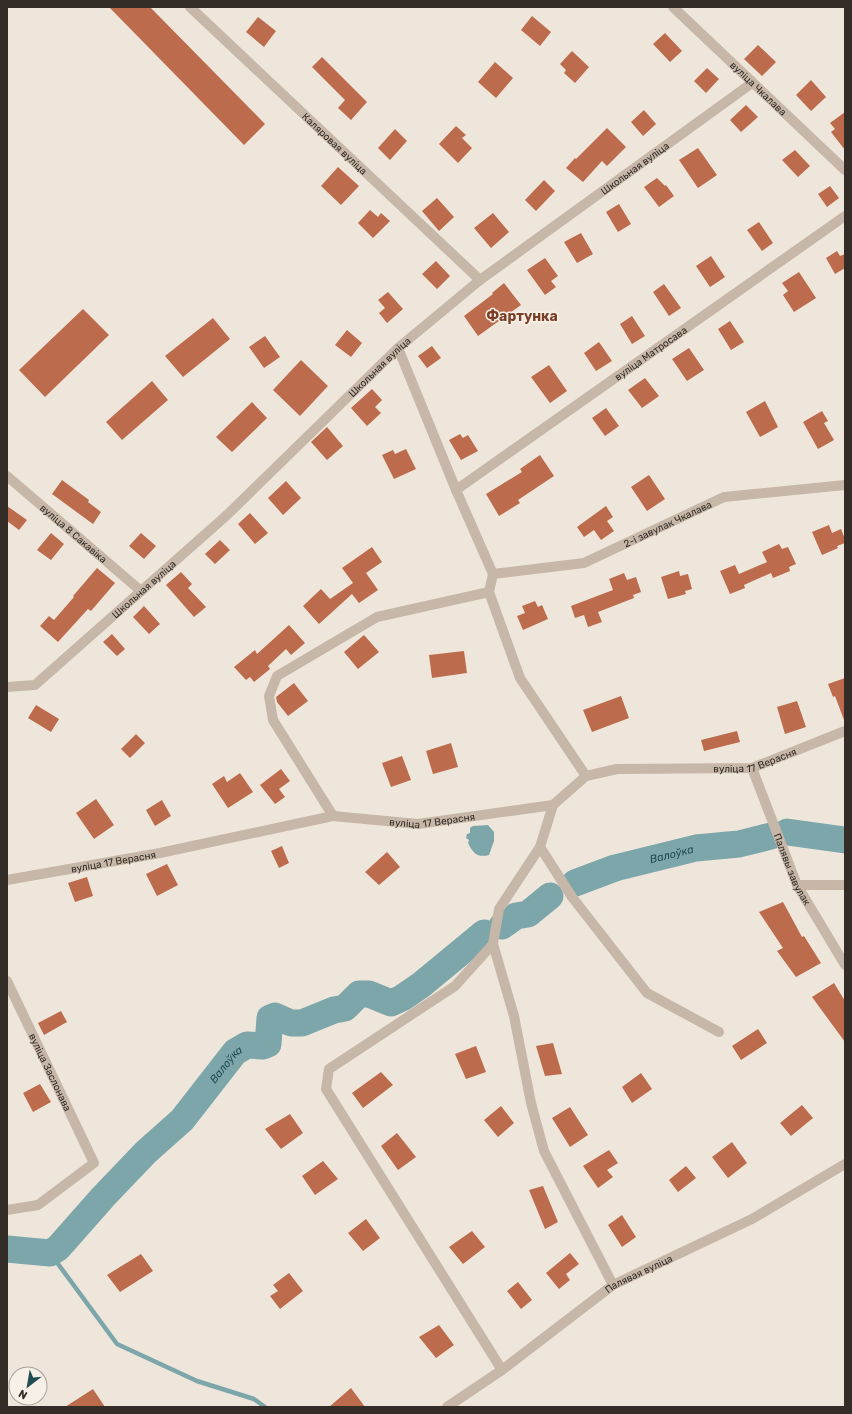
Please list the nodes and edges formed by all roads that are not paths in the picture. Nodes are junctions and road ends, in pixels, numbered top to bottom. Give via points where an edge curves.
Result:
1 (190, 7) edge
2 (672, 7) edge
3 (752, 83) junction
4 (845, 170) edge
5 (845, 216) edge
6 (480, 280) junction
7 (398, 348) junction
8 (7, 476) edge
9 (845, 485) edge
10 (456, 490) junction
11 (493, 574) junction
12 (141, 591) junction
13 (488, 592) junction
14 (7, 687) edge
15 (845, 731) edge
16 (752, 768) junction
17 (586, 776) junction
18 (553, 805) junction
19 (333, 816) junction
20 (540, 847) junction
21 (7, 880) edge
22 (796, 885) junction
23 (845, 885) edge
24 (493, 944) junction
25 (845, 965) edge
26 (7, 981) edge
27 (719, 1032) dead end
28 (845, 1164) edge
29 (7, 1210) edge
30 (613, 1285) junction
31 (502, 1370) junction
32 (447, 1407) edge

1 - 6 street, Каляровая вуліца
2 - 3 street, вуліца Чкалава
3 - 4 street, вуліца Чкалава
3 - 6 street, Школьная вуліца
5 - 10 street, вуліца Матросава
6 - 7 street, Школьная вуліца
7 - 10 street
7 - 12 street, Школьная вуліца via 227,515
8 - 12 street, вуліца 8 Сакавіка
9 - 11 street, 2-і завулак Чкалава via 724,497 584,562
10 - 11 street
11 - 13 street
12 - 14 street, Школьная вуліца via 35,685
13 - 17 street via 520,678
13 - 19 street via 377,617 277,676 269,696 273,720
15 - 16 street, вуліца 17 Верасня
16 - 17 street, вуліца 17 Верасня via 617,769
16 - 22 street, Палявы завулак
17 - 18 street, вуліца 17 Верасня
18 - 19 street, вуліца 17 Верасня via 418,824
18 - 20 street
19 - 21 street, вуліца 17 Верасня via 160,853
20 - 24 street via 498,909
20 - 27 street via 572,897 647,993
22 - 23 street
22 - 25 street, Палявы завулак
24 - 30 street via 514,1016 531,1103 544,1151
24 - 31 street via 455,986 329,1069 326,1089
26 - 29 street, вуліца Заслонава via 94,1163 38,1205
28 - 30 street, Палявая вуліца via 752,1219
30 - 31 street, Палявая вуліца
31 - 32 street, Палявая вуліца

